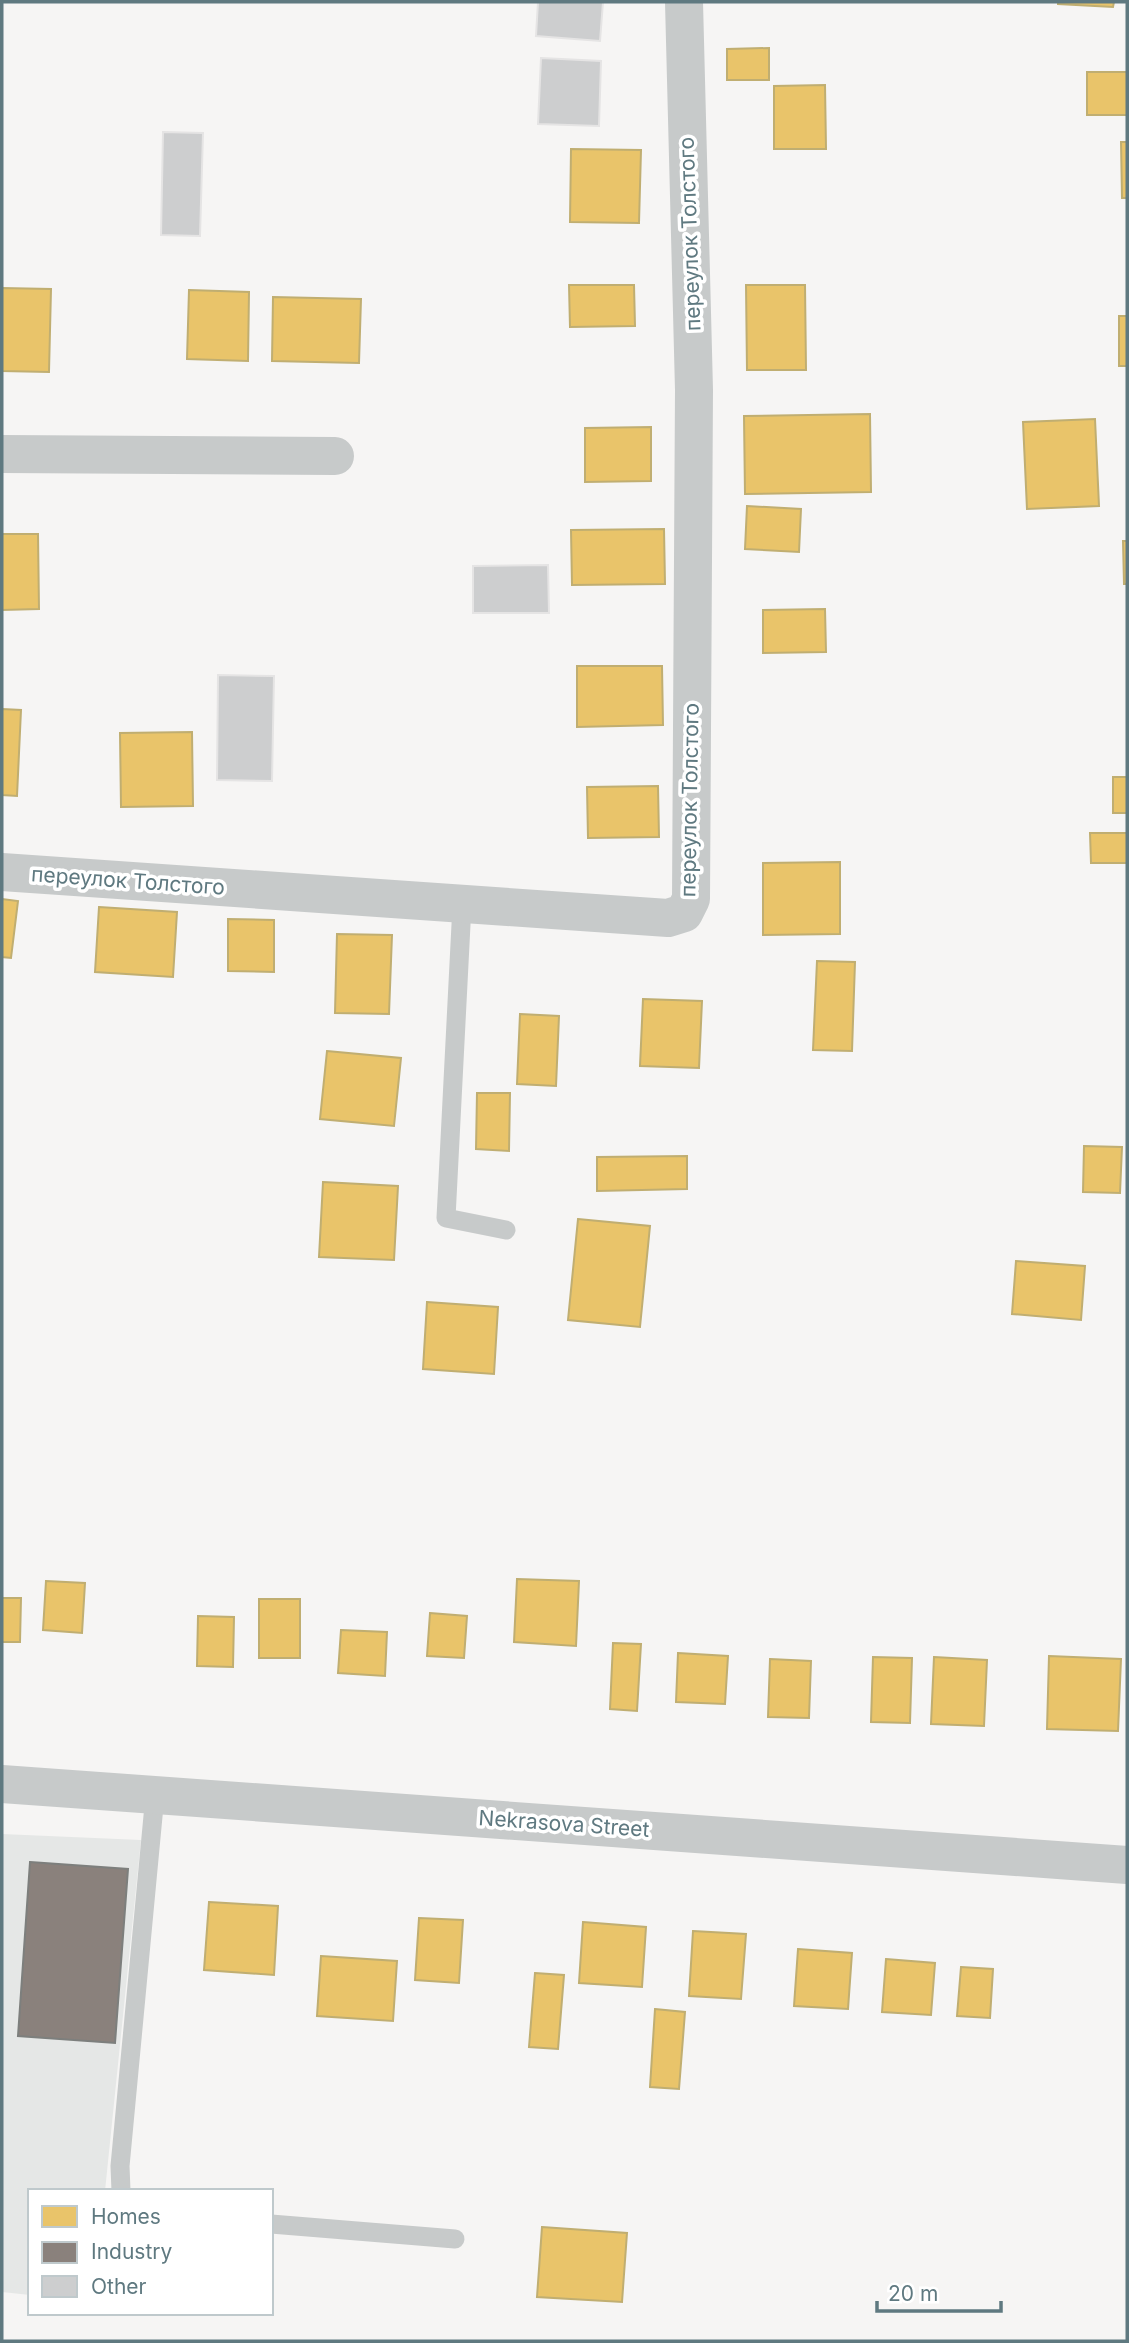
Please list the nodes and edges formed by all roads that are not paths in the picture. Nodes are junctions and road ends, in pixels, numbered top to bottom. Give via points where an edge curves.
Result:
1 (684, 2) edge
2 (2, 454) edge
3 (335, 456) dead end
4 (2, 872) edge
5 (461, 905) junction
6 (506, 1230) dead end
7 (2, 1784) edge
8 (155, 1795) junction
9 (1127, 1865) edge
10 (121, 2189) edge
11 (273, 2224) edge
12 (455, 2239) dead end

1 - 5 street, переулок Толстого via 694,390 691,899 684,913 668,919
2 - 3 street
4 - 5 street, переулок Толстого
5 - 6 lane via 446,1218
7 - 8 street, Nekrasova Street
8 - 9 street, Nekrasova Street
8 - 10 lane
11 - 12 lane

